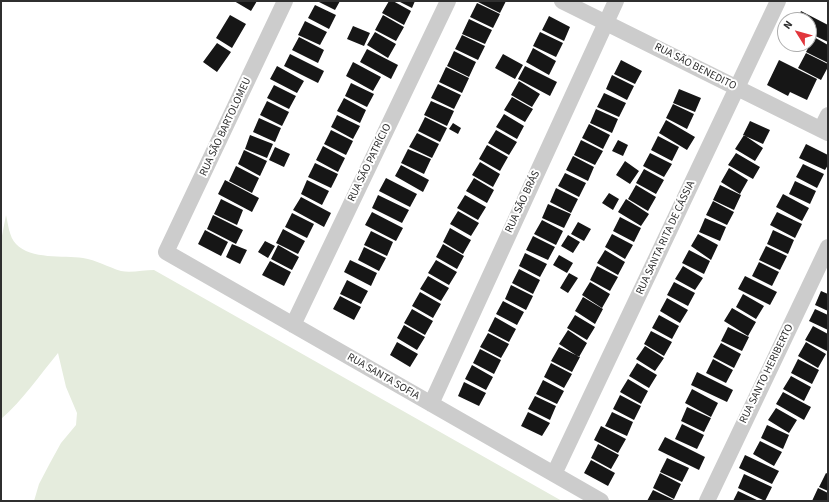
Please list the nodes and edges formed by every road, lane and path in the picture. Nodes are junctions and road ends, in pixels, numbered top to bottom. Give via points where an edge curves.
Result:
1 (285, 1) edge
2 (448, 1) edge
3 (562, 1) edge
4 (616, 1) edge
5 (778, 1) edge
6 (606, 22) junction
7 (738, 88) junction
8 (826, 126) edge
9 (828, 247) edge
10 (166, 252) joint
11 (293, 325) junction
12 (430, 404) junction
13 (554, 474) junction
14 (601, 501) edge
15 (707, 501) edge

1 - 10 street, RUA SÃO BARTOLOMEU
2 - 11 street, RUA SÃO PATRÍCIO
3 - 6 street, RUA SÃO BENEDITO
4 - 6 street, RUA SÃO BRÁS
5 - 7 street, RUA SANTA RITA DE CÁSSIA
6 - 7 street, RUA SÃO BENEDITO
6 - 12 street, RUA SÃO BRÁS
7 - 8 street, RUA SÃO BENEDITO
7 - 13 street, RUA SANTA RITA DE CÁSSIA
9 - 15 street, RUA SANTO HERIBERTO
10 - 11 street, RUA SANTA SOFIA
11 - 12 street, RUA SANTA SOFIA
12 - 13 street, RUA SANTA SOFIA
13 - 14 street, RUA SANTA SOFIA

